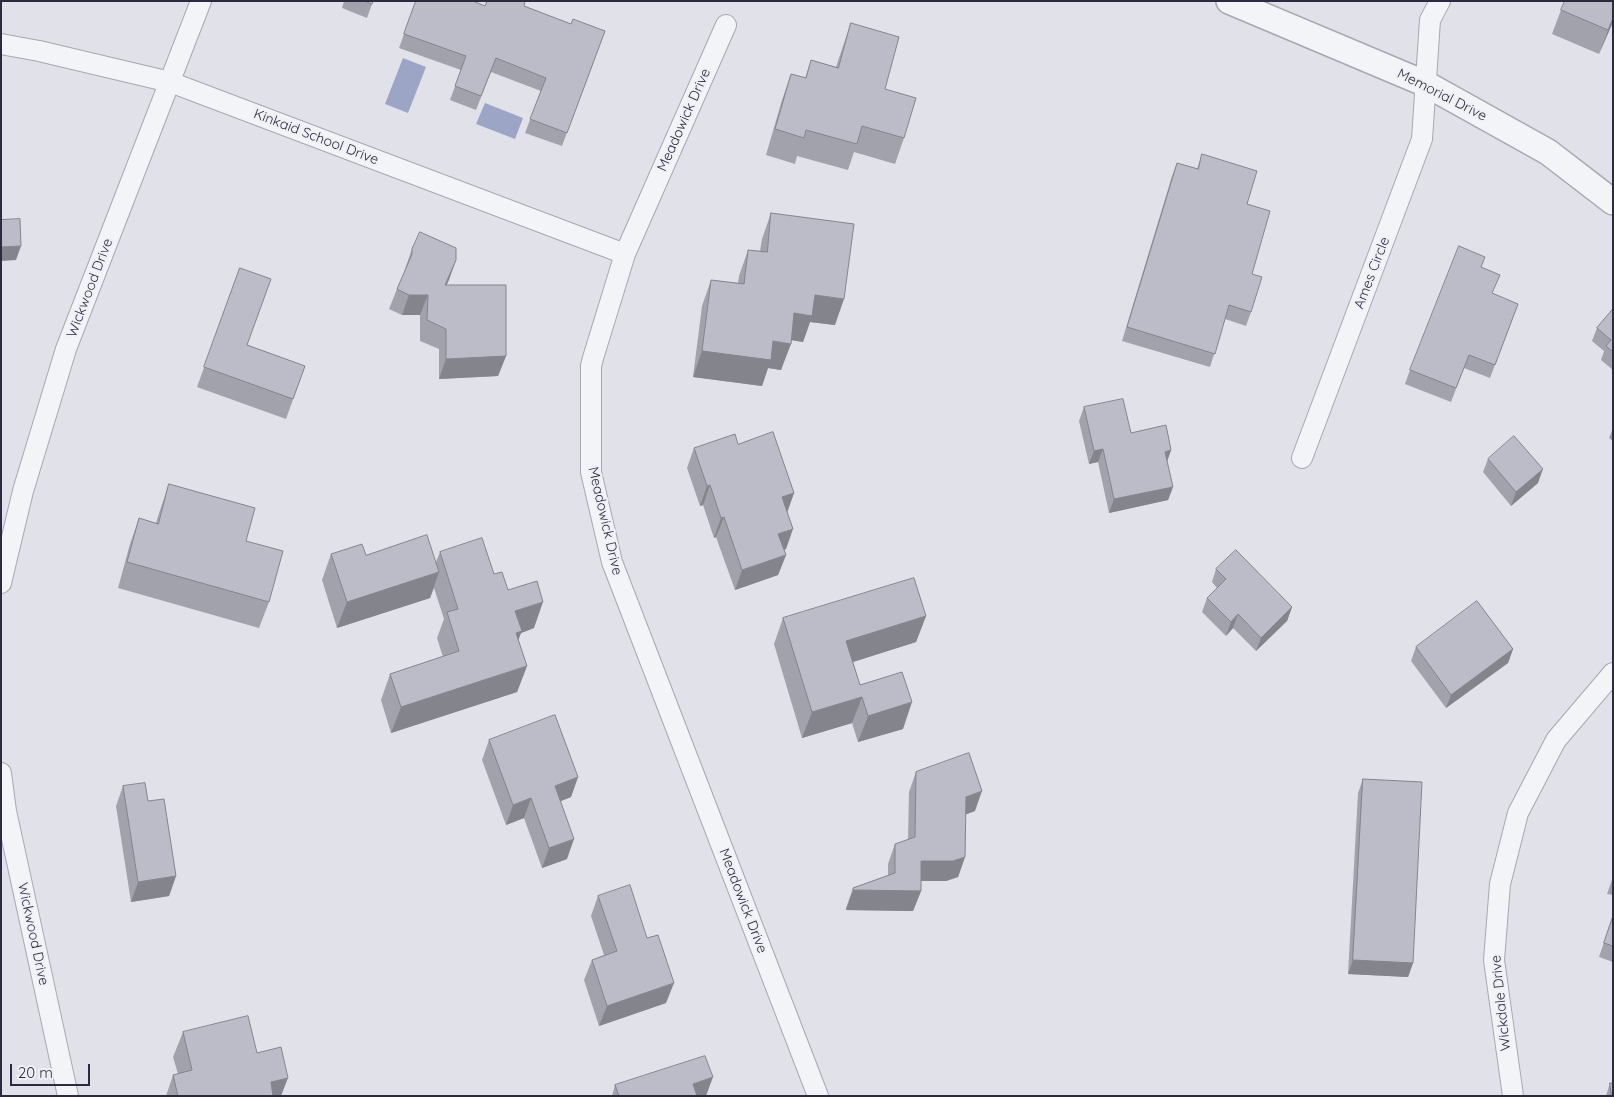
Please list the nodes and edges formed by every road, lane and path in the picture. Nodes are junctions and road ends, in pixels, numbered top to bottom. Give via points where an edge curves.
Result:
1 (201, 1) edge
2 (1229, 1) edge
3 (1440, 1) edge
4 (726, 25) dead end
5 (1, 44) edge
6 (170, 82) junction
7 (1426, 84) junction
8 (1613, 202) edge
9 (624, 254) junction
10 (1302, 458) dead end
11 (1, 582) edge
12 (1613, 673) edge
13 (1, 773) edge
14 (68, 1096) edge
15 (818, 1096) edge
16 (1513, 1096) edge

1 - 6 street, Wickwood Drive
2 - 7 street, Memorial Drive
3 - 7 street, Ames Circle via 1430,20
4 - 9 street, Meadowick Drive
5 - 6 street, Kinkaid School Drive
6 - 9 street, Kinkaid School Drive
6 - 11 street, Wickwood Drive via 66,349 23,491
7 - 8 street, Memorial Drive via 1548,152
7 - 10 street, Ames Circle via 1422,139
9 - 15 street, Meadowick Drive via 591,366 591,472 612,562
12 - 16 street, Wickdale Drive via 1556,740 1518,813 1500,884 1494,960
13 - 14 street, Wickwood Drive via 6,811

